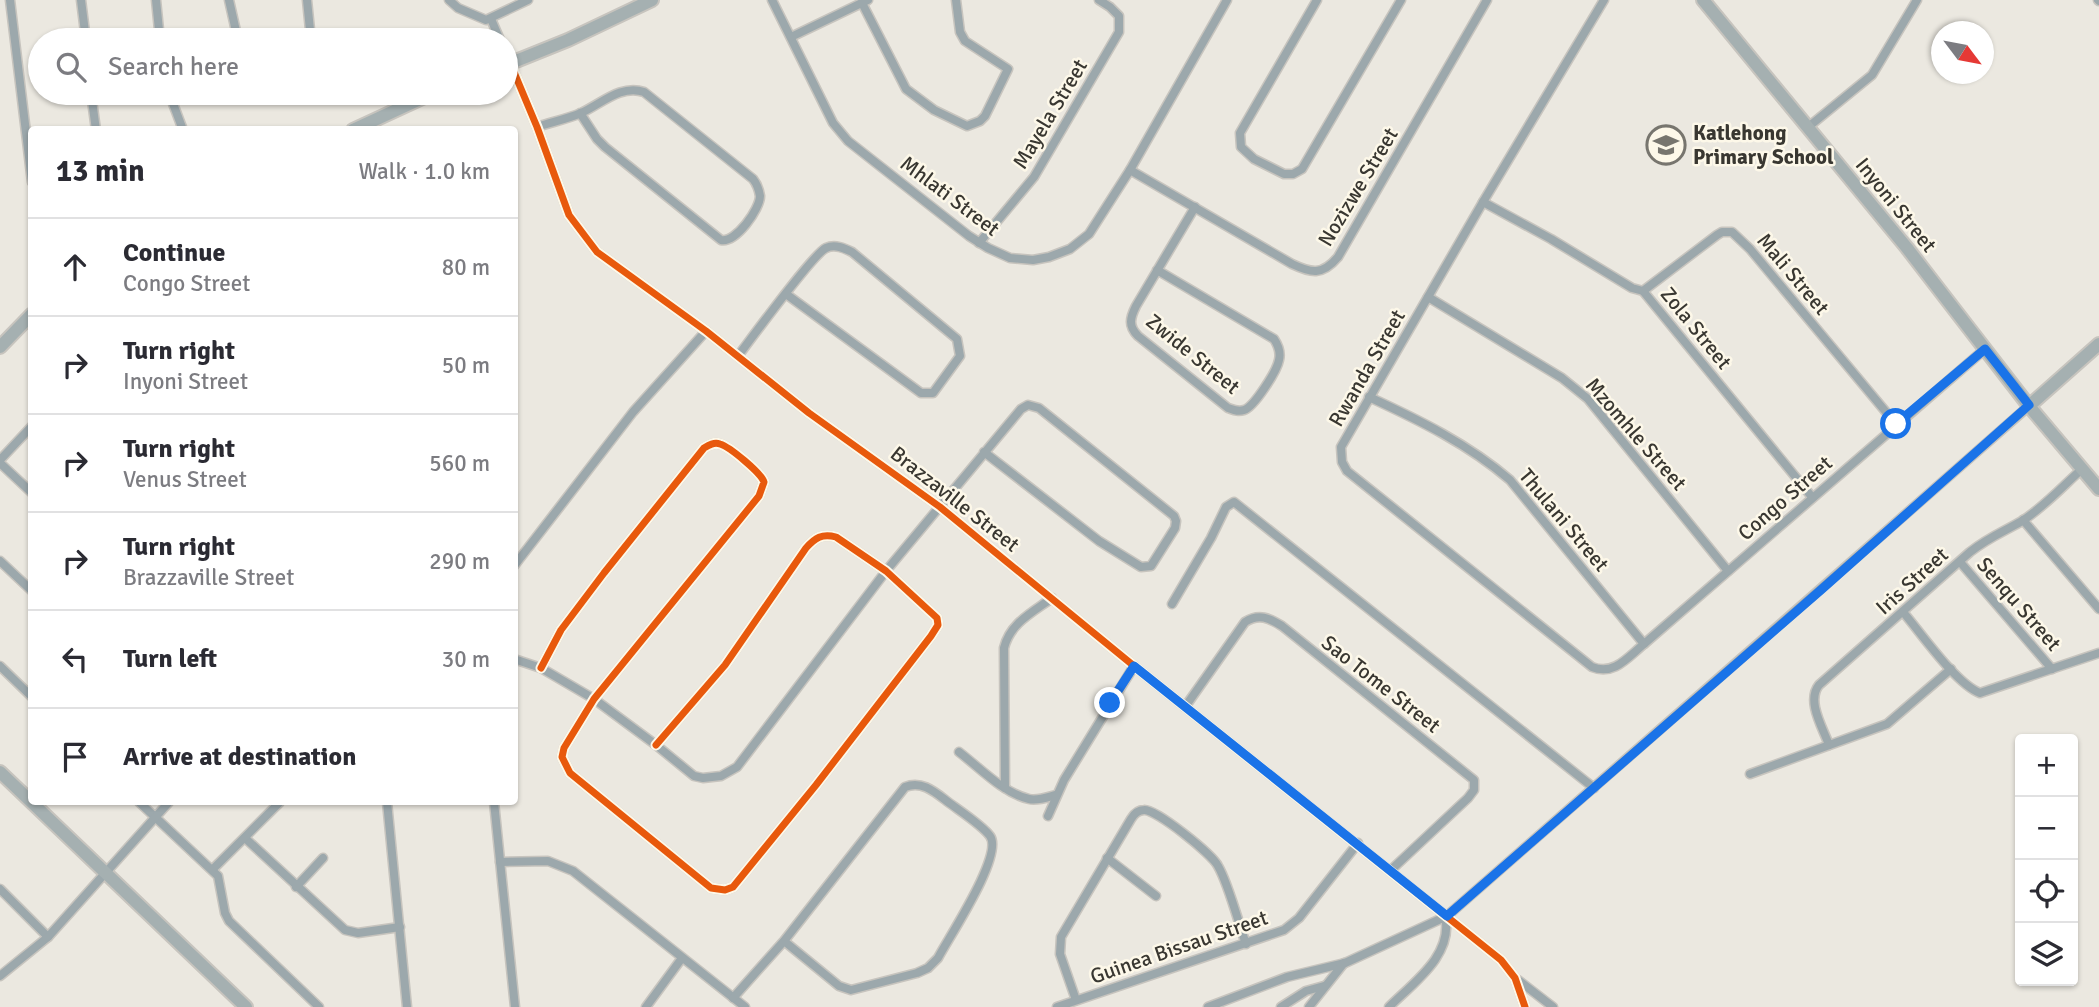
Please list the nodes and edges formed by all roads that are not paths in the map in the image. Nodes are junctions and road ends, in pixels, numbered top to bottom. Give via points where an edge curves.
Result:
1 (10, 0) edge
2 (82, 0) edge
3 (156, 0) edge
4 (229, 0) edge
5 (307, 0) edge
6 (449, 0) edge
7 (528, 0) edge
8 (652, 0) edge
9 (772, 0) edge
10 (956, 0) edge
11 (1099, 0) edge
12 (1227, 0) edge
13 (1317, 0) edge
14 (1401, 0) edge
15 (1487, 0) edge
16 (1604, 0) edge
17 (1703, 0) edge
18 (1917, 0) edge
19 (865, 1) edge
20 (491, 19) junction
21 (85, 28) edge
22 (159, 28) edge
23 (235, 28) edge
24 (310, 28) edge
25 (495, 28) edge
26 (792, 37) junction
27 (518, 56) edge
28 (518, 85) edge
29 (93, 105) edge
30 (174, 105) edge
31 (407, 105) edge
32 (580, 113) junction
33 (96, 126) edge
34 (181, 126) edge
35 (361, 126) edge
36 (537, 127) junction
37 (1807, 128) junction
38 (28, 149) edge
39 (1130, 170) junction
40 (1483, 202) junction
41 (1195, 207) junction
42 (979, 243) junction
43 (1157, 270) junction
44 (1643, 292) junction
45 (786, 294) junction
46 (1428, 297) junction
47 (28, 318) edge
48 (706, 331) junction
49 (2099, 344) edge
50 (0, 348) edge
51 (1985, 349) junction
52 (738, 356) junction
53 (1369, 397) junction
54 (2029, 405) junction
55 (1896, 424) junction
56 (28, 430) edge
57 (984, 452) junction
58 (0, 461) edge
59 (2081, 469) junction
60 (28, 489) edge
61 (2099, 489) edge
62 (1812, 497) junction
63 (940, 507) junction
64 (2023, 520) junction
65 (0, 561) edge
66 (518, 561) edge
67 (1960, 562) junction
68 (1728, 570) junction
69 (886, 571) junction
70 (28, 587) edge
71 (1052, 598) junction
72 (1171, 604) dead end
73 (2099, 609) edge
74 (1903, 612) junction
75 (1644, 644) junction
76 (2099, 653) edge
77 (518, 660) edge
78 (0, 666) edge
79 (1134, 666) junction
80 (541, 668) junction
81 (1951, 669) junction
82 (2052, 669) junction
83 (1607, 670) joint
84 (28, 693) edge
85 (594, 699) junction
86 (1185, 707) junction
87 (656, 745) junction
88 (1829, 745) junction
89 (959, 752) dead end
90 (0, 772) edge
91 (1750, 774) dead end
92 (1005, 788) junction
93 (1594, 788) junction
94 (1056, 795) junction
95 (28, 798) edge
96 (35, 805) edge
97 (142, 805) edge
98 (166, 805) edge
99 (276, 805) edge
100 (387, 805) edge
101 (494, 805) edge
102 (155, 816) junction
103 (1048, 816) dead end
104 (245, 838) junction
105 (1358, 844) junction
106 (323, 858) dead end
107 (1107, 858) junction
108 (500, 862) junction
109 (213, 869) junction
110 (1391, 870) junction
111 (105, 871) junction
112 (296, 887) junction
113 (0, 889) edge
114 (1156, 897) dead end
115 (1446, 916) junction
116 (400, 926) junction
117 (48, 937) junction
118 (784, 941) junction
119 (1246, 944) junction
120 (682, 958) junction
121 (1345, 963) junction
122 (0, 975) edge
123 (1515, 978) junction
124 (1324, 986) junction
125 (733, 998) junction
126 (1076, 1000) junction
127 (246, 1007) edge
128 (319, 1007) edge
129 (407, 1007) edge
130 (515, 1007) edge
131 (646, 1007) edge
132 (745, 1007) edge
133 (1057, 1007) edge
134 (1208, 1007) edge
135 (1281, 1007) edge
136 (1309, 1007) edge
137 (1390, 1007) edge
138 (1525, 1007) edge
139 (1553, 1007) edge

1 - 38 street
2 - 21 street
3 - 22 street
4 - 23 street
5 - 24 street
6 - 20 street via 478,18
7 - 20 street
8 - 27 street via 568,40
9 - 26 street, Mhlati Street
10 - 19 street via 965,41 1008,69 985,116 967,126 933,110 906,89
11 - 42 street, Mayela Street via 1119,16 1119,32 1034,177
12 - 39 street, Mhlati Street
13 - 14 street via 1240,133 1245,153 1284,174 1302,169
15 - 41 street, Nozizwe Street via 1325,269 1309,272 1292,264
16 - 40 street, Rwanda Street
17 - 37 street, Inyoni Street
18 - 37 street via 1872,75
19 - 26 street
20 - 25 street
26 - 42 street, Mhlati Street via 839,131
28 - 36 street, Brazzaville Street
29 - 33 street
30 - 34 street
31 - 35 street
32 - 32 street via 627,90 650,95 753,179 760,200 739,234 721,240 605,147
32 - 36 street
36 - 48 street, Brazzaville Street via 565,204 586,239 613,265
37 - 51 street, Inyoni Street
39 - 41 street, Nozizwe Street
39 - 42 street, Mhlati Street via 1090,234 1070,249 1032,260 1010,258
40 - 44 street, Zola Street
40 - 46 street, Rwanda Street
41 - 43 street, Zwide Street
43 - 43 street, Zwide Street via 1132,313 1132,331 1228,408 1240,411 1251,406 1279,361 1274,339
44 - 55 street, Mali Street via 1717,235 1732,232
44 - 62 street, Zola Street
45 - 45 street via 822,250 842,247 957,339 960,356 933,393 920,393
45 - 52 street
46 - 53 street, Rwanda Street
46 - 68 street, Mzomhle Street via 1588,399
47 - 50 street
48 - 52 street, Brazzaville Street
48 - 66 street via 633,412
49 - 54 street
51 - 54 street, Inyoni Street
51 - 55 street, Congo Street
52 - 63 street, Brazzaville Street
53 - 75 street, Thulani Street via 1438,431 1510,480
53 - 83 street, Rwanda Street via 1341,447 1347,471 1592,667
54 - 59 street, Inyoni Street
54 - 93 street
55 - 62 street, Congo Street
56 - 58 street
57 - 57 street via 1021,409 1034,405 1174,516 1175,528 1151,566 1141,567 1099,541
57 - 63 street
58 - 60 street
59 - 61 street, Inyoni Street
59 - 64 street, Iris Street
62 - 68 street, Congo Street
63 - 69 street
63 - 71 street, Brazzaville Street
64 - 67 street, Iris Street via 1994,534
64 - 73 street
65 - 70 street
67 - 74 street, Iris Street
67 - 82 street, Senqu Street
68 - 75 street, Congo Street
69 - 85 street via 933,612 936,627 816,785 729,888 711,888 566,768 564,748
69 - 87 street via 737,767 721,776 694,776
69 - 87 street via 836,537 817,537 725,665
71 - 79 street, Brazzaville Street
71 - 92 street via 1007,635
72 - 93 street via 1226,508 1234,502
74 - 81 street
74 - 88 street, Iris Street via 1815,689 1814,700
75 - 83 street, Congo Street
76 - 82 street
77 - 80 street
78 - 84 street
79 - 86 street, Brazzaville Street
79 - 94 street
80 - 85 street
80 - 85 street via 561,630 701,451 710,444 721,444 760,474 764,482 761,492
81 - 82 street via 1982,693
81 - 88 street via 1887,724
85 - 87 street
86 - 105 street, Brazzaville Street
86 - 110 street, Sao Tome Street via 1240,627 1252,617 1266,617 1282,626 1474,780 1472,793
88 - 91 street
89 - 92 street
90 - 95 street
92 - 94 street via 1030,799
93 - 115 street
94 - 103 street
96 - 111 street
97 - 102 street
98 - 102 street
99 - 104 street
100 - 116 street
101 - 108 street
102 - 109 street
102 - 111 street
104 - 109 street
104 - 112 street
105 - 110 street, Brazzaville Street
105 - 119 street, Guinea Bissau Street via 1292,924
106 - 112 street
107 - 114 street
107 - 119 street via 1135,812 1154,813 1209,854 1218,866
107 - 126 street via 1059,944
108 - 120 street via 548,861 569,868
108 - 130 street
109 - 128 street via 229,921
110 - 115 street, Brazzaville Street
111 - 117 street
111 - 127 street
112 - 116 street via 345,930 358,933
113 - 117 street
115 - 121 street
115 - 123 street, Brazzaville Street via 1501,960
115 - 137 street via 1442,949
116 - 129 street
117 - 122 street
118 - 118 street via 905,787 912,784 931,789 990,835 993,848 984,874 938,958 917,974 851,990 839,986
118 - 125 street
119 - 126 street, Guinea Bissau Street
120 - 125 street
120 - 131 street
121 - 124 street
121 - 134 street via 1287,977
123 - 138 street
123 - 139 street
124 - 135 street
124 - 136 street
125 - 132 street
126 - 133 street, Guinea Bissau Street

